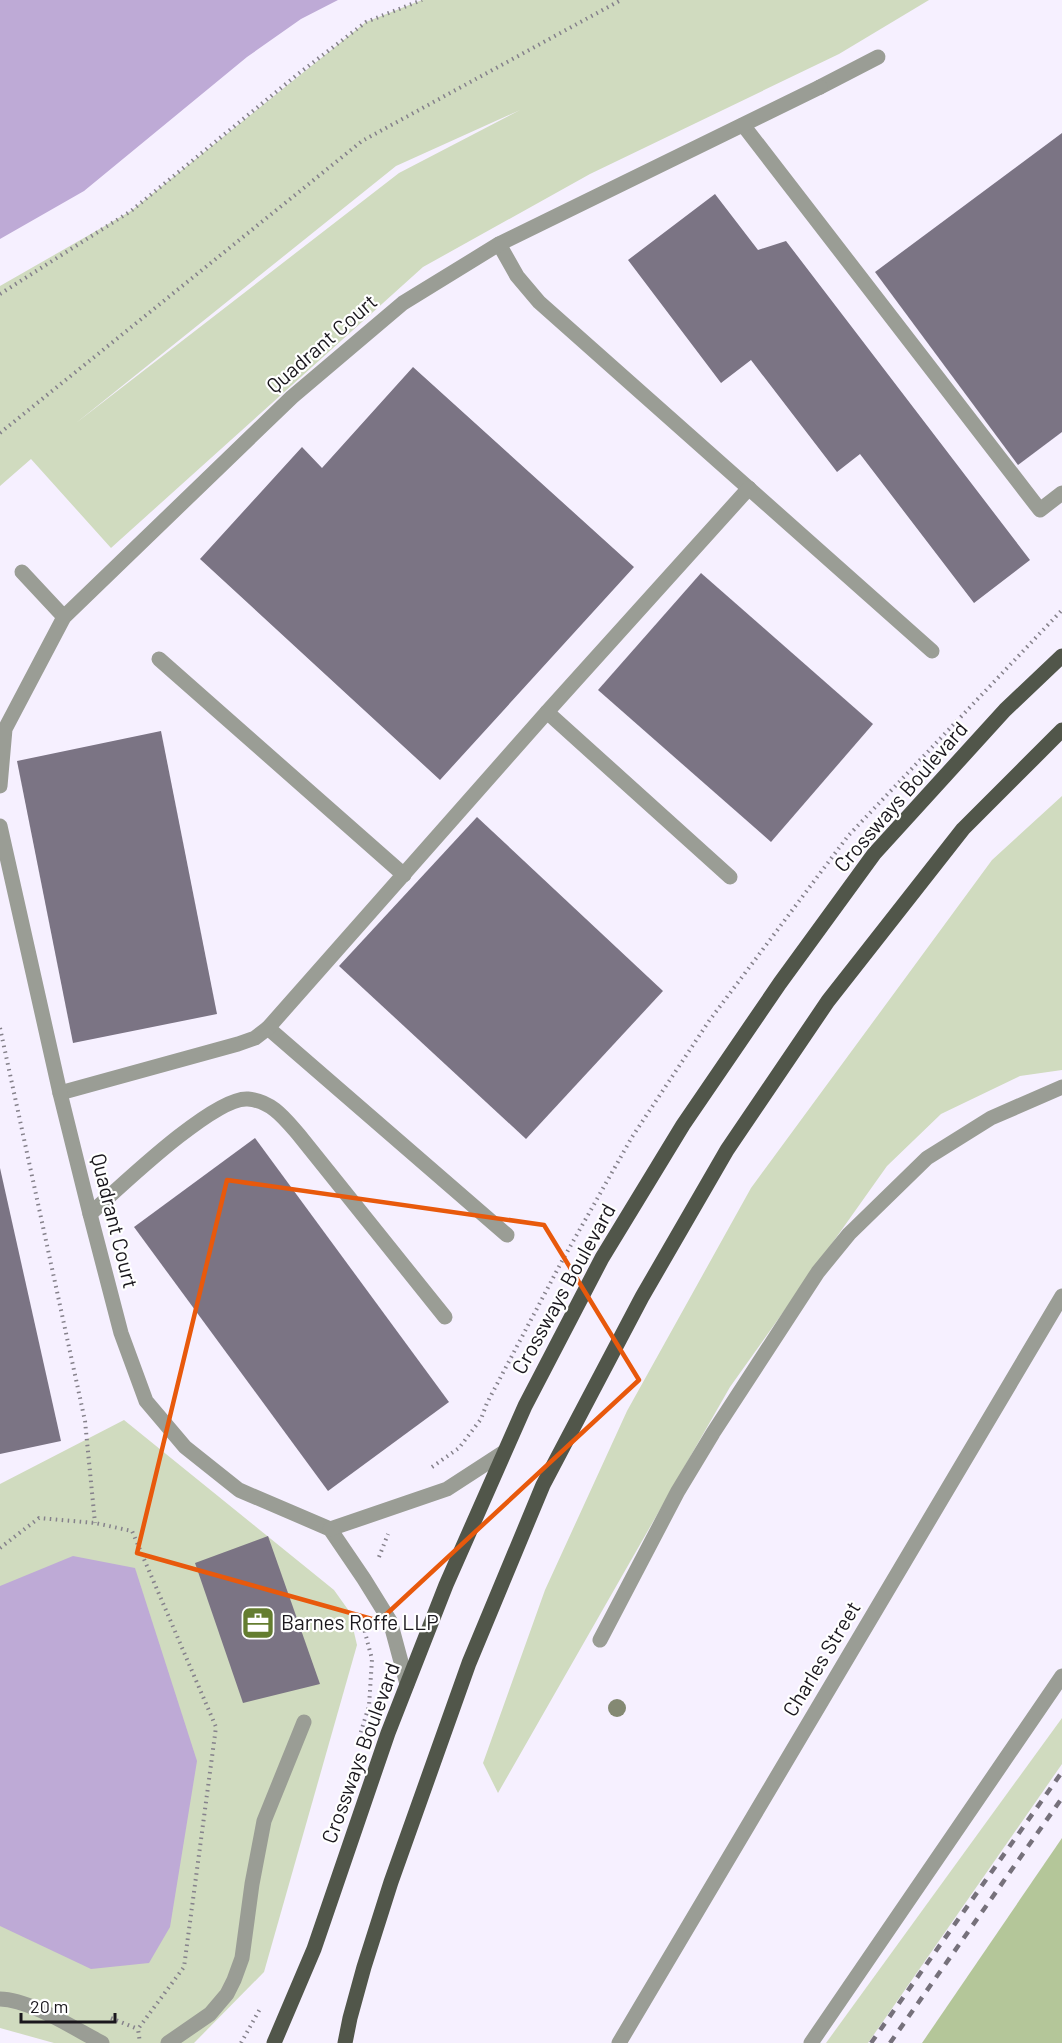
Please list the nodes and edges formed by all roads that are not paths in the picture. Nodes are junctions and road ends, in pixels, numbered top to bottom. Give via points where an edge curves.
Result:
1 (878, 57) dead end
2 (743, 125) junction
3 (499, 244) junction
4 (749, 488) junction
5 (1062, 493) edge
6 (22, 572) dead end
7 (64, 617) junction
8 (932, 651) dead end
9 (1062, 656) edge
10 (159, 659) dead end
11 (547, 712) junction
12 (1062, 730) edge
13 (0, 786) edge
14 (0, 826) edge
15 (404, 875) junction
16 (730, 877) dead end
17 (268, 1028) junction
18 (1062, 1087) edge
19 (60, 1093) junction
20 (90, 1214) junction
21 (507, 1235) dead end
22 (1062, 1296) edge
23 (445, 1317) dead end
24 (504, 1452) junction
25 (330, 1529) junction
26 (600, 1640) dead end
27 (1062, 1676) edge
28 (407, 1684) junction
29 (304, 1722) dead end
30 (0, 1999) edge
31 (102, 2043) edge
32 (168, 2043) edge
33 (274, 2043) edge
34 (345, 2043) edge
35 (619, 2043) edge
36 (811, 2043) edge

1 - 2 street, Quadrant Court
2 - 3 street, Quadrant Court
2 - 5 street via 1040,510
3 - 4 street via 517,276 539,302
3 - 7 street, Quadrant Court via 403,303 300,390
4 - 8 street
4 - 11 street
6 - 7 street
7 - 13 street, Quadrant Court via 5,729
9 - 24 main road, Crossways Boulevard via 1005,711 874,854 780,983 683,1125 602,1258
10 - 15 street
11 - 15 street
11 - 16 street
12 - 34 main road via 963,829 828,1001 727,1150 642,1297 543,1485 468,1663 391,1882
14 - 19 street, Quadrant Court
15 - 17 street
17 - 19 street via 238,1044
17 - 21 street
18 - 26 street via 991,1118 927,1158 849,1234 818,1272 713,1433
19 - 20 street, Quadrant Court
20 - 23 street via 211,1113 246,1099 261,1102 278,1111 292,1127
20 - 25 street, Quadrant Court via 121,1334 146,1401 184,1447 239,1490
22 - 35 street, Charles Street
24 - 25 street via 447,1490
24 - 28 main road, Crossways Boulevard
25 - 28 street via 390,1621
27 - 36 street
28 - 33 main road, Crossways Boulevard via 317,1941
29 - 32 street via 264,1821 244,1950 234,1980 210,2014
30 - 31 street via 28,2005

